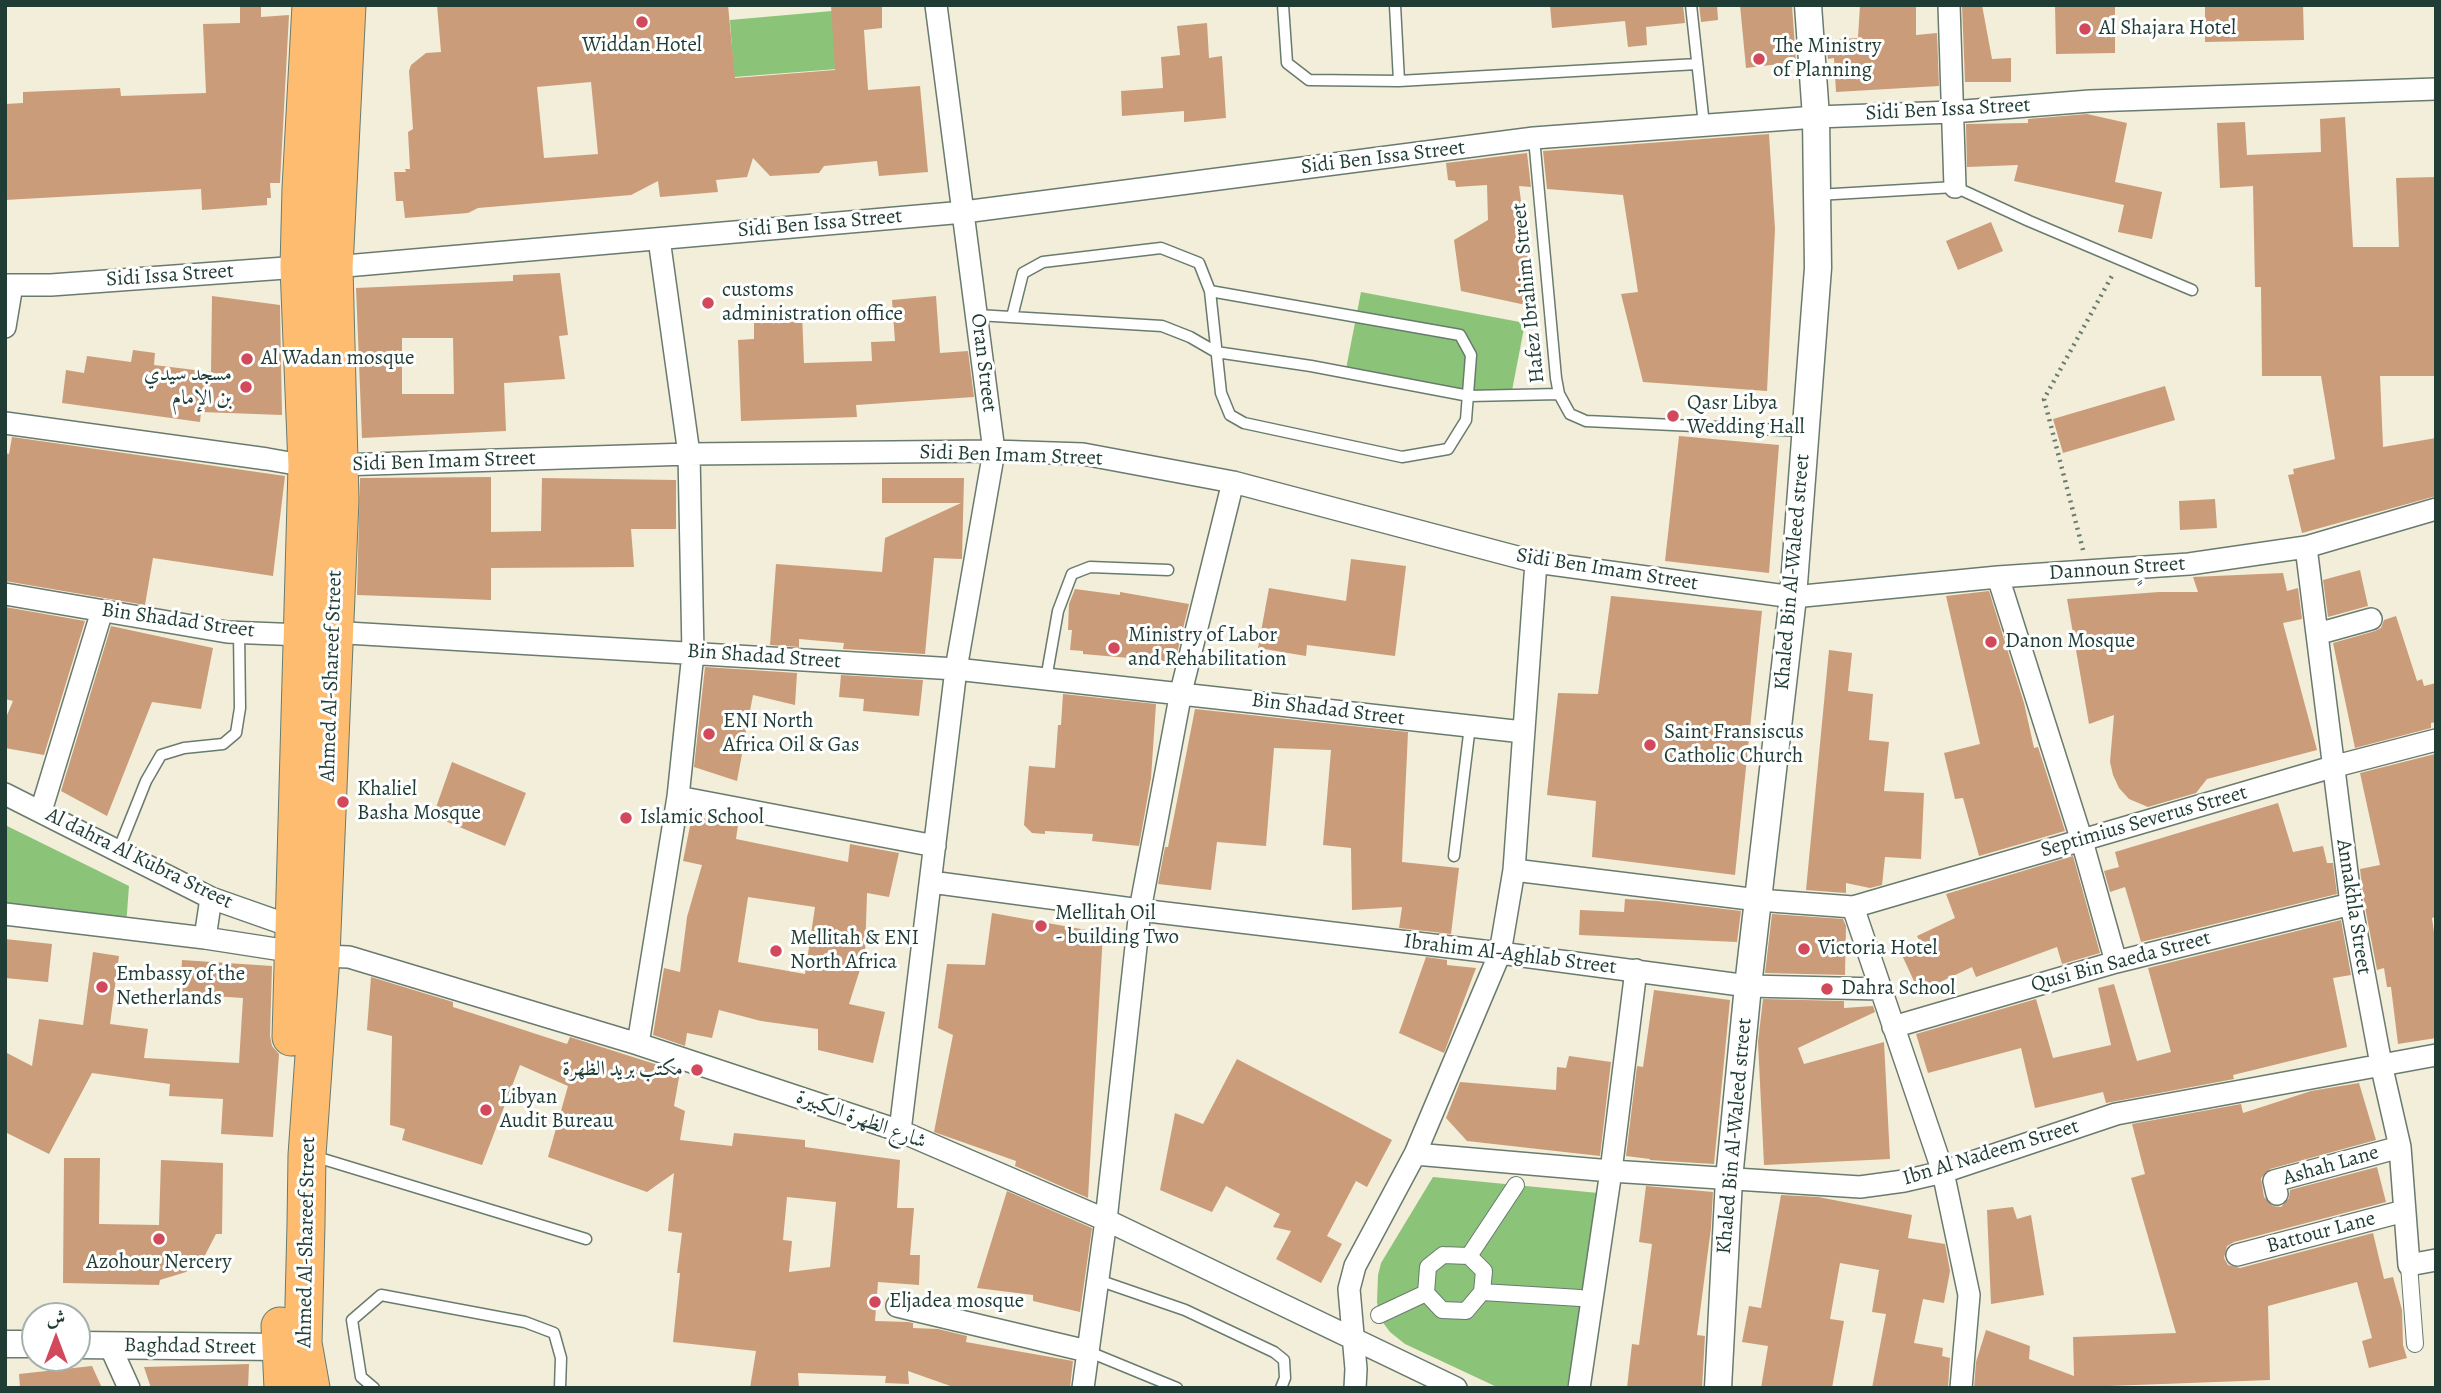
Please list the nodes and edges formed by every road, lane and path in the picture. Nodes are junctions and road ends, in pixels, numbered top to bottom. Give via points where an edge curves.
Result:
1 (311, 5) edge
2 (347, 5) edge
3 (936, 5) edge
4 (1283, 5) edge
5 (1395, 5) edge
6 (1691, 5) edge
7 (1808, 5) edge
8 (1949, 5) edge
9 (1697, 64) junction
10 (1399, 81) junction
11 (2436, 89) edge
12 (1952, 112) junction
13 (1816, 117) junction
14 (1704, 125) junction
15 (1534, 138) junction
16 (1955, 187) junction
17 (1817, 195) junction
18 (964, 212) junction
19 (659, 239) junction
20 (2121, 260) junction
21 (317, 267) junction
22 (9, 285) edge
23 (2192, 290) dead end
24 (1210, 291) junction
25 (977, 315) junction
26 (1013, 317) junction
27 (5, 327) edge
28 (1216, 352) junction
29 (1559, 394) junction
30 (1469, 396) junction
31 (5, 423) edge
32 (1806, 431) junction
33 (995, 451) junction
34 (689, 454) junction
35 (323, 466) junction
36 (1233, 482) junction
37 (2436, 509) edge
38 (2306, 547) junction
39 (1536, 562) junction
40 (1168, 570) dead end
41 (2089, 571) junction
42 (1998, 577) junction
43 (5, 594) edge
44 (1793, 597) junction
45 (102, 611) junction
46 (2371, 619) dead end
47 (239, 632) junction
48 (318, 634) junction
49 (2316, 634) junction
50 (693, 653) junction
51 (956, 669) junction
52 (1046, 679) junction
53 (1181, 692) junction
54 (1470, 726) junction
55 (1523, 732) junction
56 (2436, 740) edge
57 (2332, 767) junction
58 (5, 794) edge
59 (678, 797) junction
60 (41, 810) junction
61 (2082, 841) junction
62 (935, 845) junction
63 (118, 852) junction
64 (1454, 856) dead end
65 (1514, 870) junction
66 (931, 882) junction
67 (211, 898) junction
68 (1758, 900) junction
69 (2351, 904) junction
70 (1853, 906) junction
71 (1140, 910) junction
72 (5, 914) edge
73 (205, 938) junction
74 (316, 946) junction
75 (1500, 953) junction
76 (2116, 962) junction
77 (1636, 970) junction
78 (1748, 986) junction
79 (1880, 989) junction
80 (1893, 1027) junction
81 (638, 1044) junction
82 (2436, 1055) edge
83 (2381, 1065) junction
84 (900, 1131) junction
85 (2400, 1147) junction
86 (307, 1154) junction
87 (1415, 1154) junction
88 (1611, 1171) junction
89 (1943, 1172) junction
90 (1729, 1179) junction
91 (1516, 1185) dead end
92 (2277, 1194) dead end
93 (2404, 1211) junction
94 (1106, 1220) junction
95 (586, 1239) dead end
96 (2237, 1255) dead end
97 (1469, 1256) junction
98 (2436, 1260) edge
99 (2409, 1265) junction
100 (1098, 1280) junction
101 (1482, 1292) junction
102 (1426, 1293) junction
103 (1580, 1298) dead end
104 (897, 1306) dead end
105 (1380, 1315) dead end
106 (1353, 1337) junction
107 (2415, 1344) dead end
108 (91, 1345) edge
109 (293, 1345) junction
110 (110, 1346) junction
111 (1087, 1351) junction
112 (129, 1388) edge
113 (283, 1388) edge
114 (311, 1388) edge
115 (374, 1388) edge
116 (560, 1388) edge
117 (1083, 1388) edge
118 (1177, 1388) edge
119 (1281, 1388) edge
120 (1355, 1388) edge
121 (1368, 1388) edge
122 (1456, 1388) edge
123 (1579, 1388) edge
124 (1718, 1388) edge
125 (1961, 1388) edge

1 - 21 highway, Ahmed Al-Shareef Street via 301,188
2 - 21 highway, Ahmed Al-Shareef Street via 337,185
3 - 18 street, Oran Street
4 - 10 lane via 1287,63 1309,80
5 - 10 lane
6 - 9 lane
7 - 13 street, Khaled Bin Al-Waleed street
8 - 12 street
9 - 10 lane
9 - 14 lane
11 - 12 street, Sidi Ben Issa Street
12 - 13 street, Sidi Ben Issa Street
12 - 16 street
13 - 14 street, Sidi Ben Issa Street
13 - 17 street, Khaled Bin Al-Waleed street
14 - 15 street, Sidi Ben Issa Street
15 - 18 street, Sidi Ben Issa Street
15 - 29 lane, Hafez Ibrahim Street
16 - 17 lane
16 - 20 lane
17 - 32 street, Khaled Bin Al-Waleed street via 1818,268
18 - 19 street, Sidi Ben Issa Street
18 - 25 street, Oran Street
19 - 21 street, Sidi Ben Issa Street
19 - 34 street
20 - 23 lane
20 - 41 path via 2043,399
21 - 22 street, Sidi Issa Street
21 - 35 highway, Ahmed Al-Shareef Street
22 - 27 street
24 - 26 lane via 1199,263 1161,248 1043,262 1023,273
24 - 28 lane
24 - 30 lane via 1461,335 1471,355
25 - 26 lane
25 - 33 street, Oran Street
26 - 28 lane via 1162,326
28 - 30 lane
28 - 30 lane via 1221,393 1230,415 1244,423 1402,457 1448,449 1466,420
29 - 30 lane
29 - 32 lane, Hafez Ibrahim Street via 1570,414 1586,421
31 - 35 street, Sidi Ben Imam Street
32 - 44 street, Khaled Bin Al-Waleed street
33 - 34 street, Sidi Ben Imam Street
33 - 36 street, Sidi Ben Imam Street via 1083,454
33 - 51 street, Oran Street
34 - 35 street, Sidi Ben Imam Street
34 - 50 street
35 - 48 highway, Ahmed Al-Shareef Street
36 - 39 street, Sidi Ben Imam Street
36 - 53 street
37 - 38 street, Dannoun ٍStreet
38 - 41 street, Dannoun ٍStreet via 2189,564
38 - 49 street, Annakhla Street
39 - 44 street, Sidi Ben Imam Street
39 - 55 street
40 - 52 lane via 1090,567 1072,574 1058,611
41 - 42 street, Dannoun ٍStreet
42 - 44 street, Dannoun ٍStreet
42 - 61 street
43 - 45 street, Bin Shadad Street
44 - 68 street, Khaled Bin Al-Waleed street
45 - 47 street, Bin Shadad Street
45 - 60 street
46 - 49 street
47 - 48 street, Bin Shadad Street
47 - 63 lane via 236,733 223,744 161,755
48 - 50 street, Bin Shadad Street
48 - 74 highway, Ahmed Al-Shareef Street
49 - 57 street, Annakhla Street
50 - 51 street, Bin Shadad Street
50 - 59 street
51 - 52 street, Bin Shadad Street
51 - 62 street, Oran Street
52 - 53 street, Bin Shadad Street
53 - 54 street, Bin Shadad Street
53 - 71 street
54 - 55 street, Bin Shadad Street
54 - 64 lane
55 - 65 street
56 - 57 street, Septimius Severus Street
57 - 61 street, Septimius Severus Street
57 - 69 street, Annakhla Street
58 - 60 street, Al dahra Al Kubra Street
59 - 62 street
59 - 81 street
60 - 63 street, Al dahra Al Kubra Street
61 - 70 street, Septimius Severus Street
61 - 76 street
62 - 66 street, Oran Street
63 - 67 street, Al dahra Al Kubra Street
65 - 68 street, Septimius Severus Street
65 - 75 street
66 - 71 street, Ibrahim Al-Aghlab Street
66 - 84 street, Oran Street
67 - 73 street
67 - 74 street, Al dahra Al Kubra Street
68 - 70 street, Septimius Severus Street
68 - 78 street, Khaled Bin Al-Waleed street
69 - 76 street, Qusi Bin Saeda Street
69 - 83 street, Annakhla Street
70 - 79 street
71 - 75 street, Ibrahim Al-Aghlab Street
71 - 94 street
72 - 73 street
73 - 74 street
74 - 81 street, شارع الظهرة الكبيرة
74 - 86 highway, Ahmed Al-Shareef Street
74 - 109 highway, Ahmed Al-Shareef Street via 280,1328
75 - 77 street, Ibrahim Al-Aghlab Street
75 - 87 street
76 - 80 street, Qusi Bin Saeda Street
77 - 78 street, Ibrahim Al-Aghlab Street
77 - 88 street
78 - 79 street, Ibrahim Al-Aghlab Street
78 - 90 street, Khaled Bin Al-Waleed street
79 - 80 street
80 - 89 street
81 - 84 street, شارع الظهرة الكبيرة
82 - 83 street, Ibn Al Nadeem Street
83 - 85 street, Annakhla Street
83 - 89 street, Ibn Al Nadeem Street via 2116,1114
84 - 94 street, شارع الظهرة الكبيرة
85 - 92 street, Ashah Lane via 2274,1181
85 - 93 street, Annakhla Street
86 - 95 lane
86 - 109 highway, Ahmed Al-Shareef Street
87 - 88 street, Ibn Al Nadeem Street
87 - 106 street via 1355,1266 1349,1289
88 - 90 street, Ibn Al Nadeem Street
88 - 123 street
89 - 90 street, Ibn Al Nadeem Street via 1860,1186
89 - 125 street via 1969,1294
90 - 124 street, Khaled Bin Al-Waleed street
91 - 97 street
93 - 96 street, Battour Lane
93 - 99 street, Annakhla Street
94 - 100 street
94 - 106 street, شارع الظهرة الكبيرة
97 - 101 street via 1484,1271
97 - 102 street via 1443,1255 1428,1267
98 - 99 street
99 - 107 street
100 - 111 street
100 - 119 lane via 1185,1310 1274,1352 1284,1360
101 - 102 street via 1466,1311 1442,1310
101 - 103 street
102 - 105 street
104 - 111 street
106 - 120 street
106 - 121 street
106 - 122 street, شارع الظهرة الكبيرة
108 - 110 street, Baghdad Street
109 - 110 street, Baghdad Street
109 - 113 highway, Ahmed Al-Shareef Street
109 - 114 highway, Ahmed Al-Shareef Street
110 - 112 street
111 - 117 street
111 - 118 lane
115 - 116 lane via 361,1377 352,1320 381,1295 525,1322 554,1333 561,1358

